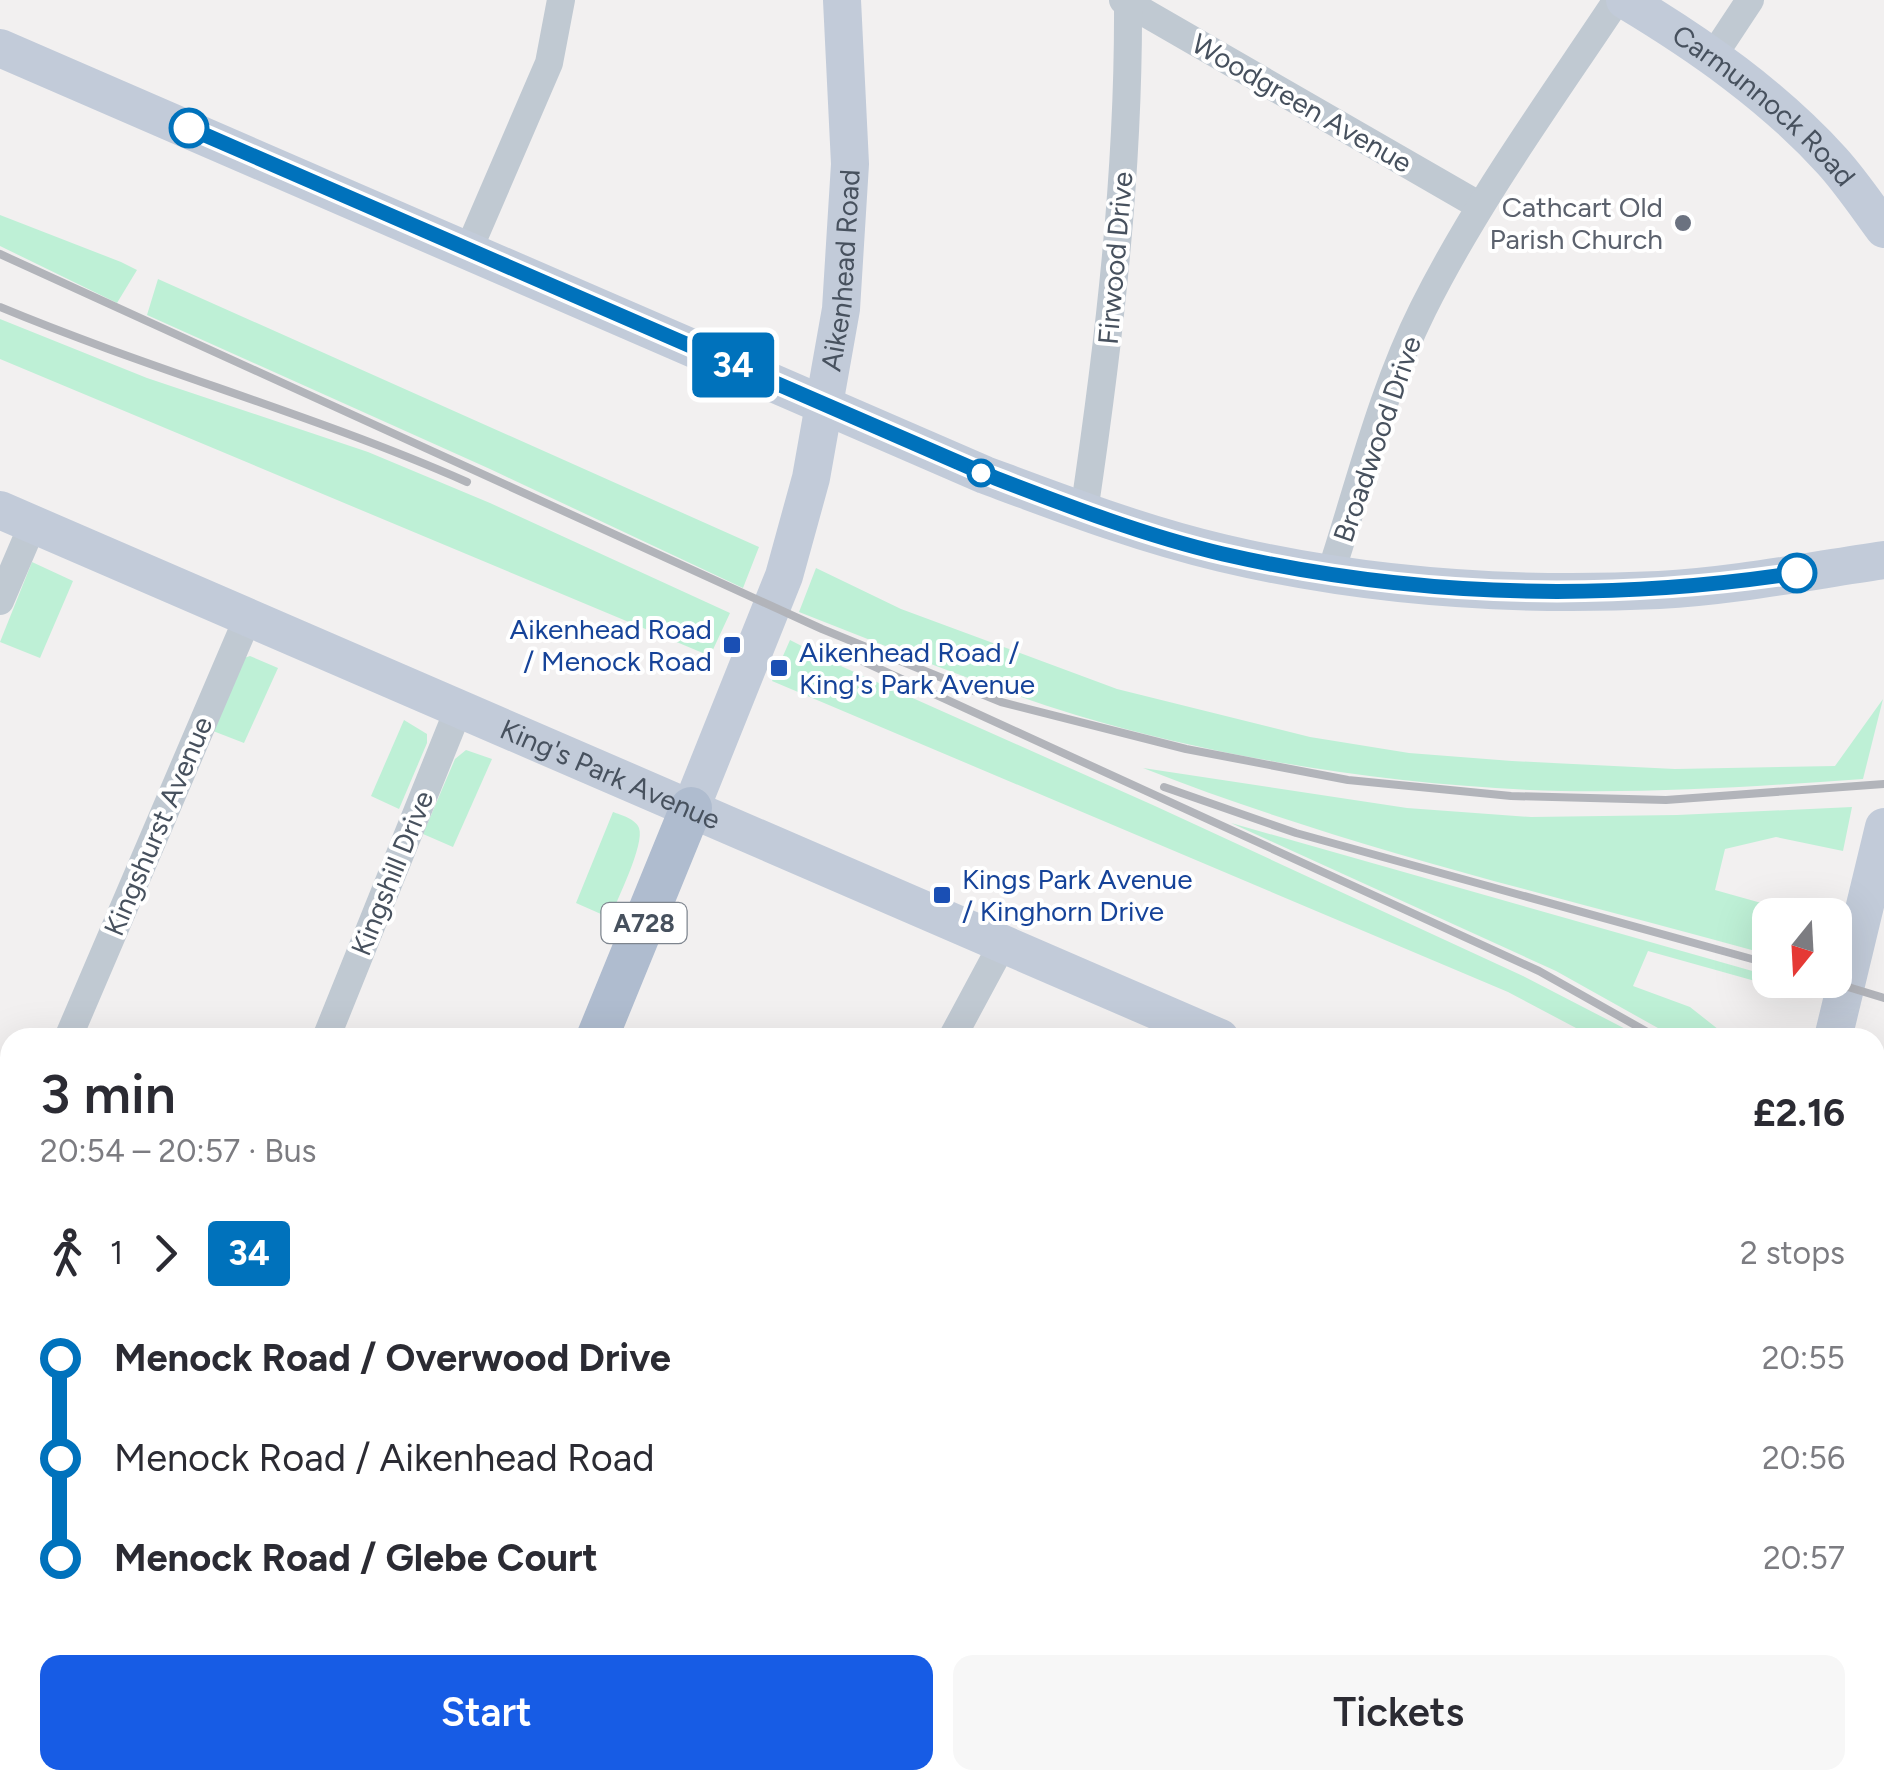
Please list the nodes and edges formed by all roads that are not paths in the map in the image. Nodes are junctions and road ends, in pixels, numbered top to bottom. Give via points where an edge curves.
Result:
1 (562, 0) edge
2 (842, 0) edge
3 (1616, 0) edge
4 (1625, 0) edge
5 (1750, 0) edge
6 (1125, 2) edge
7 (0, 48) edge
8 (1713, 56) junction
9 (1480, 206) junction
10 (1884, 229) edge
11 (468, 250) junction
12 (824, 404) junction
13 (1084, 512) junction
14 (16, 517) edge
15 (1884, 560) edge
16 (1330, 575) junction
17 (0, 601) edge
18 (249, 615) junction
19 (459, 708) junction
20 (691, 808) junction
21 (1884, 827) edge
22 (1002, 945) junction
23 (72, 1028) edge
24 (330, 1028) edge
25 (601, 1028) edge
26 (957, 1028) edge
27 (1197, 1028) edge
28 (1835, 1028) edge

1 - 11 street via 548,62
2 - 12 main road, Aikenhead Road via 850,164 840,310
3 - 9 street, Broadwood Drive
4 - 8 main road, Carmunnock Road
5 - 8 street
6 - 9 street, Woodgreen Avenue
6 - 13 street, Firwood Drive via 1120,220
7 - 11 main road
8 - 10 main road, Carmunnock Road via 1832,161
9 - 16 street, Broadwood Drive via 1400,365
11 - 12 main road
12 - 13 main road
12 - 20 main road, Aikenhead Road via 784,576
13 - 16 main road via 1221,553
14 - 17 street
14 - 18 main road, King's Park Avenue
15 - 16 main road via 1726,583 1582,592 1457,589
18 - 19 main road, King's Park Avenue
18 - 23 street, Kingshurst Avenue
19 - 20 main road, King's Park Avenue
19 - 24 street, Kingshill Drive
20 - 22 main road, King's Park Avenue
20 - 25 main road, Aikenhead Road / A728
21 - 28 main road
22 - 26 street
22 - 27 main road, King's Park Avenue

